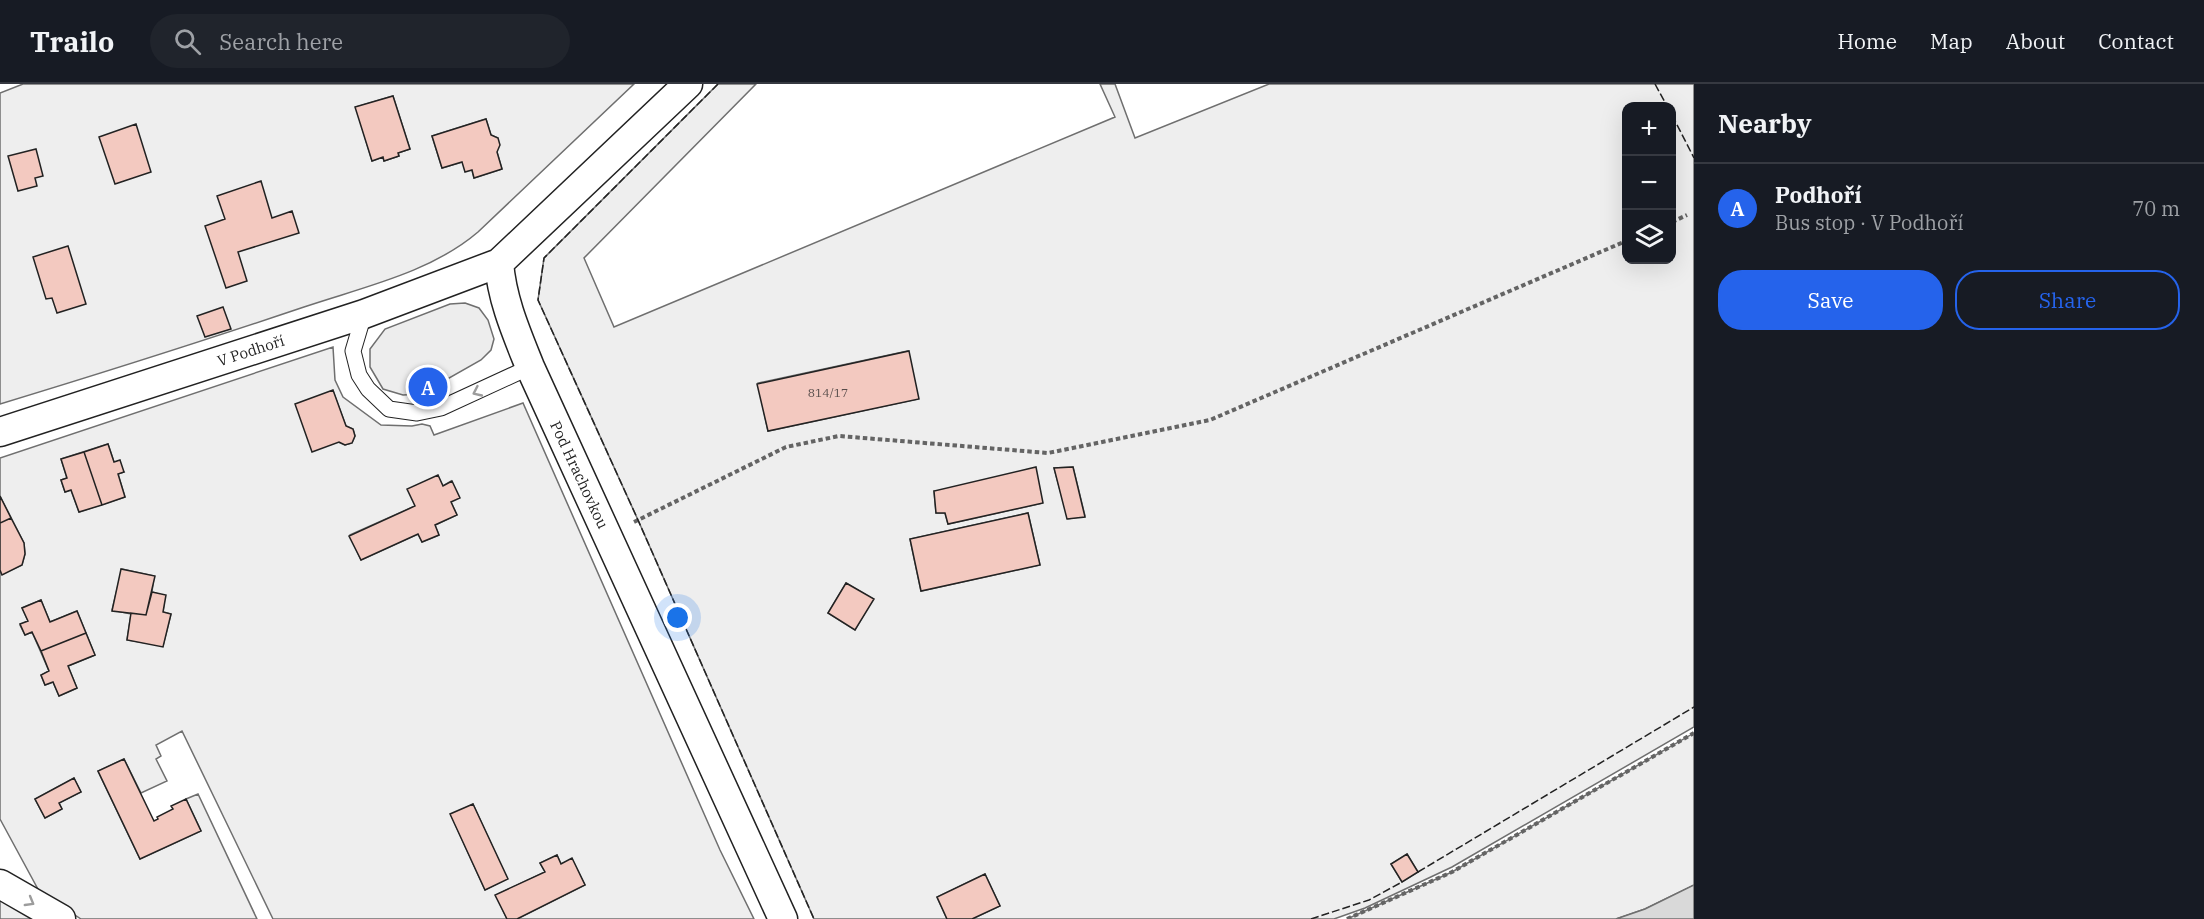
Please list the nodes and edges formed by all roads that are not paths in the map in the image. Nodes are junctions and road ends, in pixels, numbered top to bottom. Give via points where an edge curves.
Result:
1 (687, 84) edge
2 (499, 263) junction
3 (364, 314) junction
4 (530, 367) junction
5 (0, 432) edge
6 (0, 884) edge
7 (61, 919) edge
8 (783, 919) edge

1 - 2 street
2 - 3 street, V Podhoří
2 - 4 street, Pod Hrachovkou via 504,296
4 -> 3 lane via 441,408 417,413 389,409 359,375 353,351
3 - 5 street, V Podhoří
4 - 8 street, Pod Hrachovkou
6 -> 7 street

